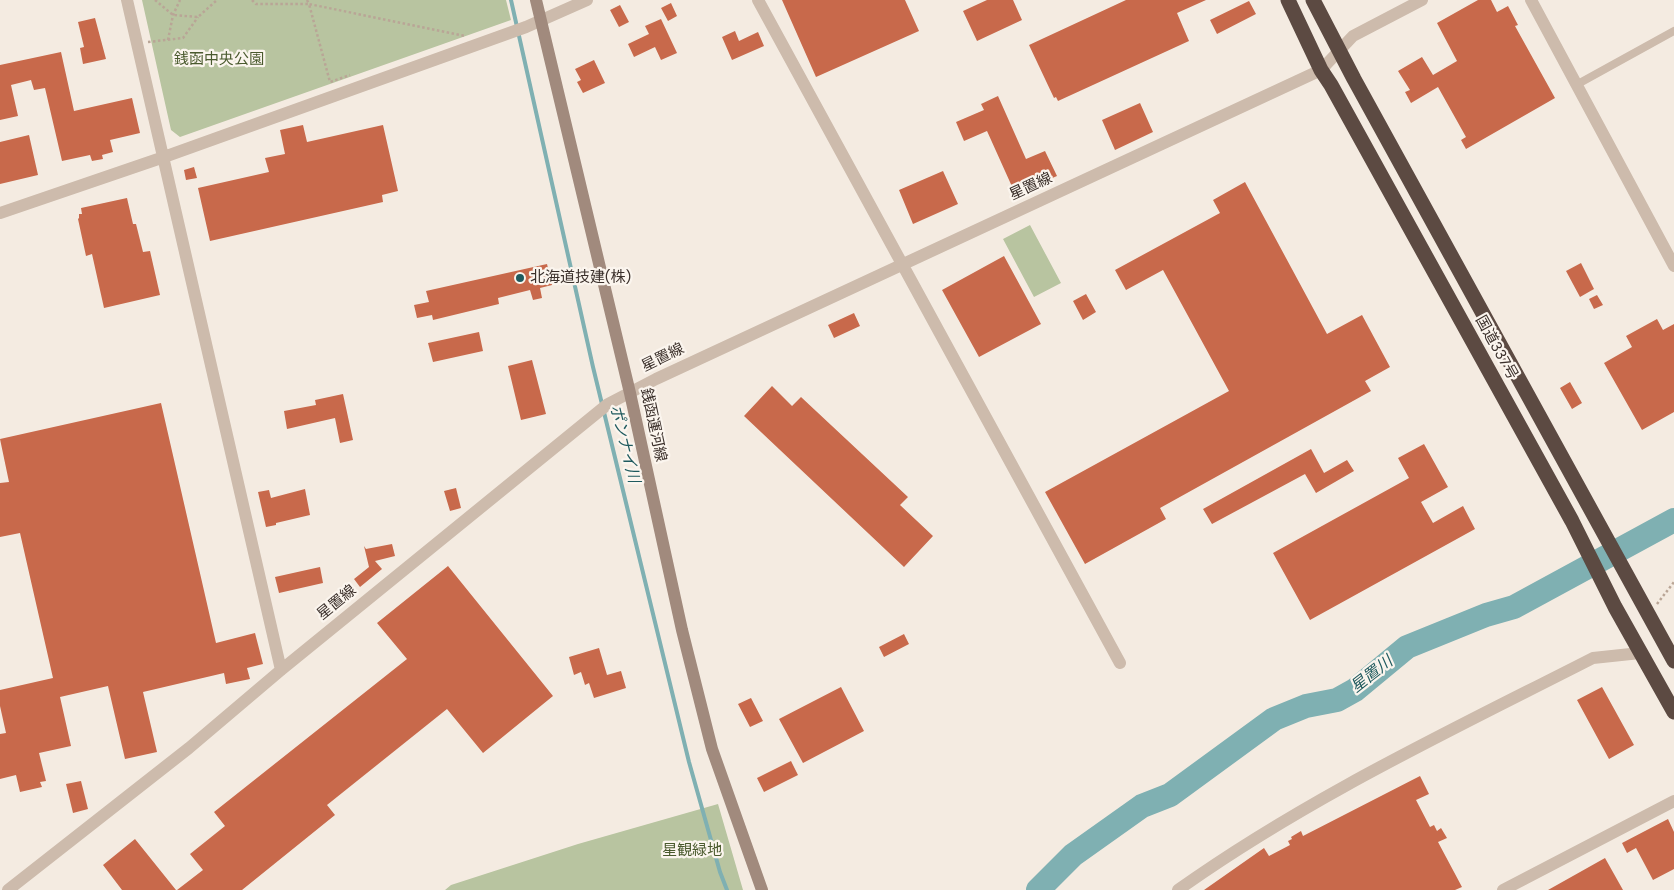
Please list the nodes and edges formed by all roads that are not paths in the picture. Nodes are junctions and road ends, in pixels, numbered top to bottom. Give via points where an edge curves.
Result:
1 (127, 0) edge
2 (536, 0) edge
3 (587, 0) edge
4 (758, 0) edge
5 (1288, 0) edge
6 (1313, 0) edge
7 (1422, 0) edge
8 (1531, 0) edge
9 (541, 21) junction
10 (1674, 32) edge
11 (1339, 50) junction
12 (1322, 70) junction
13 (1576, 85) junction
14 (164, 157) junction
15 (0, 213) edge
16 (902, 264) junction
17 (1674, 266) edge
18 (630, 394) junction
19 (1640, 653) junction
20 (1674, 661) edge
21 (1120, 663) dead end
22 (281, 670) junction
23 (1674, 712) edge
24 (1674, 801) edge
25 (8, 890) edge
26 (762, 890) edge
27 (1178, 890) edge
28 (1503, 890) edge

1 - 14 street
2 - 9 street, 銭函運河線
3 - 9 street
4 - 16 street
5 - 12 highway, 国道337号
6 - 11 highway, 国道337号
7 - 11 street, 星置線 via 1353,36
8 - 13 street
9 - 14 street
9 - 18 street, 銭函運河線
10 - 13 lane
11 - 12 street, 星置線
11 - 20 highway, 国道337号
12 - 16 street, 星置線
12 - 19 highway, 国道337号 via 1572,521
13 - 17 street
14 - 15 street
14 - 22 street
16 - 18 street, 星置線
16 - 21 street
18 - 22 street, 星置線 via 594,414
18 - 26 street, 銭函運河線 via 712,749
19 - 23 highway, 国道337号
19 - 27 street via 1593,658 1567,671 1331,793
22 - 25 street, 星置線 via 189,748
24 - 28 street

